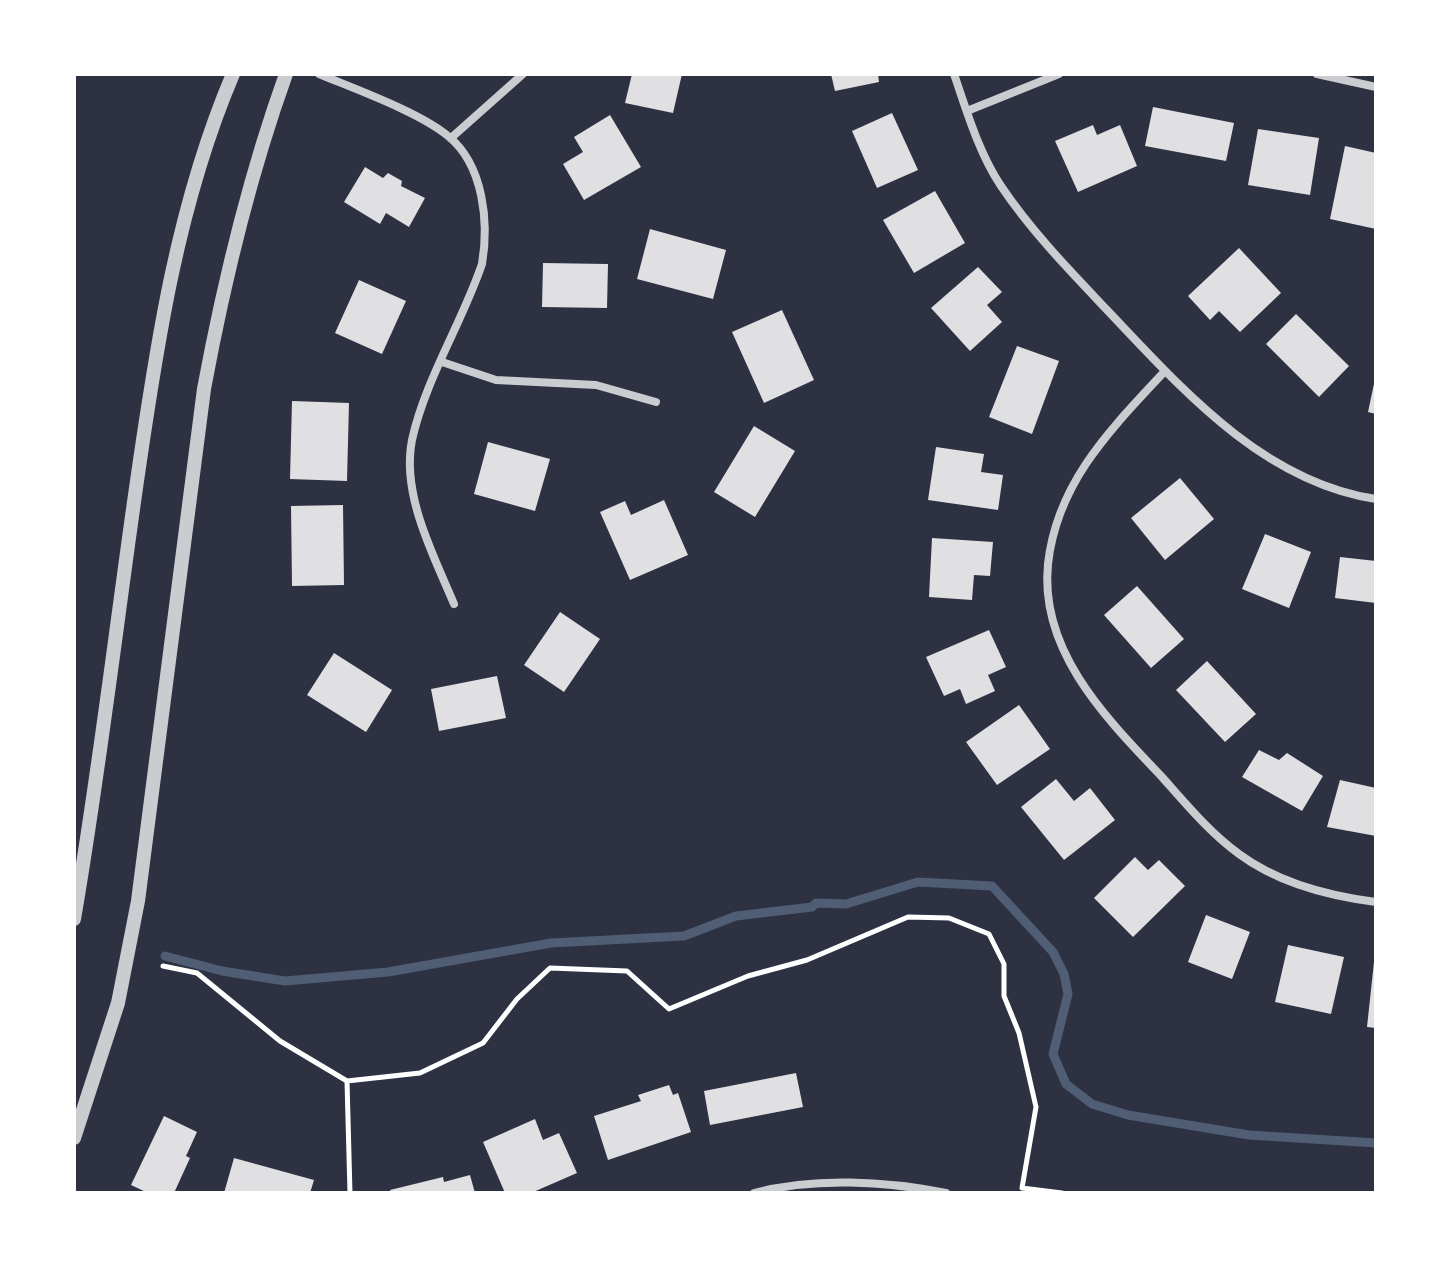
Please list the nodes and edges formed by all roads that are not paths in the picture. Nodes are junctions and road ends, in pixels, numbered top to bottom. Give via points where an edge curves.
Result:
1 (233, 74) edge
2 (286, 74) edge
3 (319, 74) edge
4 (523, 74) edge
5 (954, 74) edge
6 (1059, 74) edge
7 (1317, 74) edge
8 (1376, 87) edge
9 (967, 111) junction
10 (451, 138) junction
11 (442, 362) junction
12 (1165, 371) junction
13 (656, 402) dead end
14 (1376, 499) edge
15 (454, 604) dead end
16 (1376, 902) edge
17 (74, 919) edge
18 (74, 1138) edge
19 (754, 1193) edge
20 (946, 1193) edge

1 - 17 street via 193,182 156,352
2 - 18 street via 238,222 219,305 136,914 118,1003
3 - 10 street
4 - 10 street
5 - 9 street
6 - 9 street
7 - 8 street
9 - 12 street via 1000,184 1030,225
10 - 11 street via 481,195 486,240 470,302
11 - 13 street via 496,380 596,385
11 - 15 street via 412,443 412,478 428,542
12 - 14 street via 1259,452 1323,485
12 - 16 street via 1105,435 1081,468 1060,513 1048,567 1065,650 1079,681 1106,717 1241,855 1299,884
19 - 20 street via 837,1184

